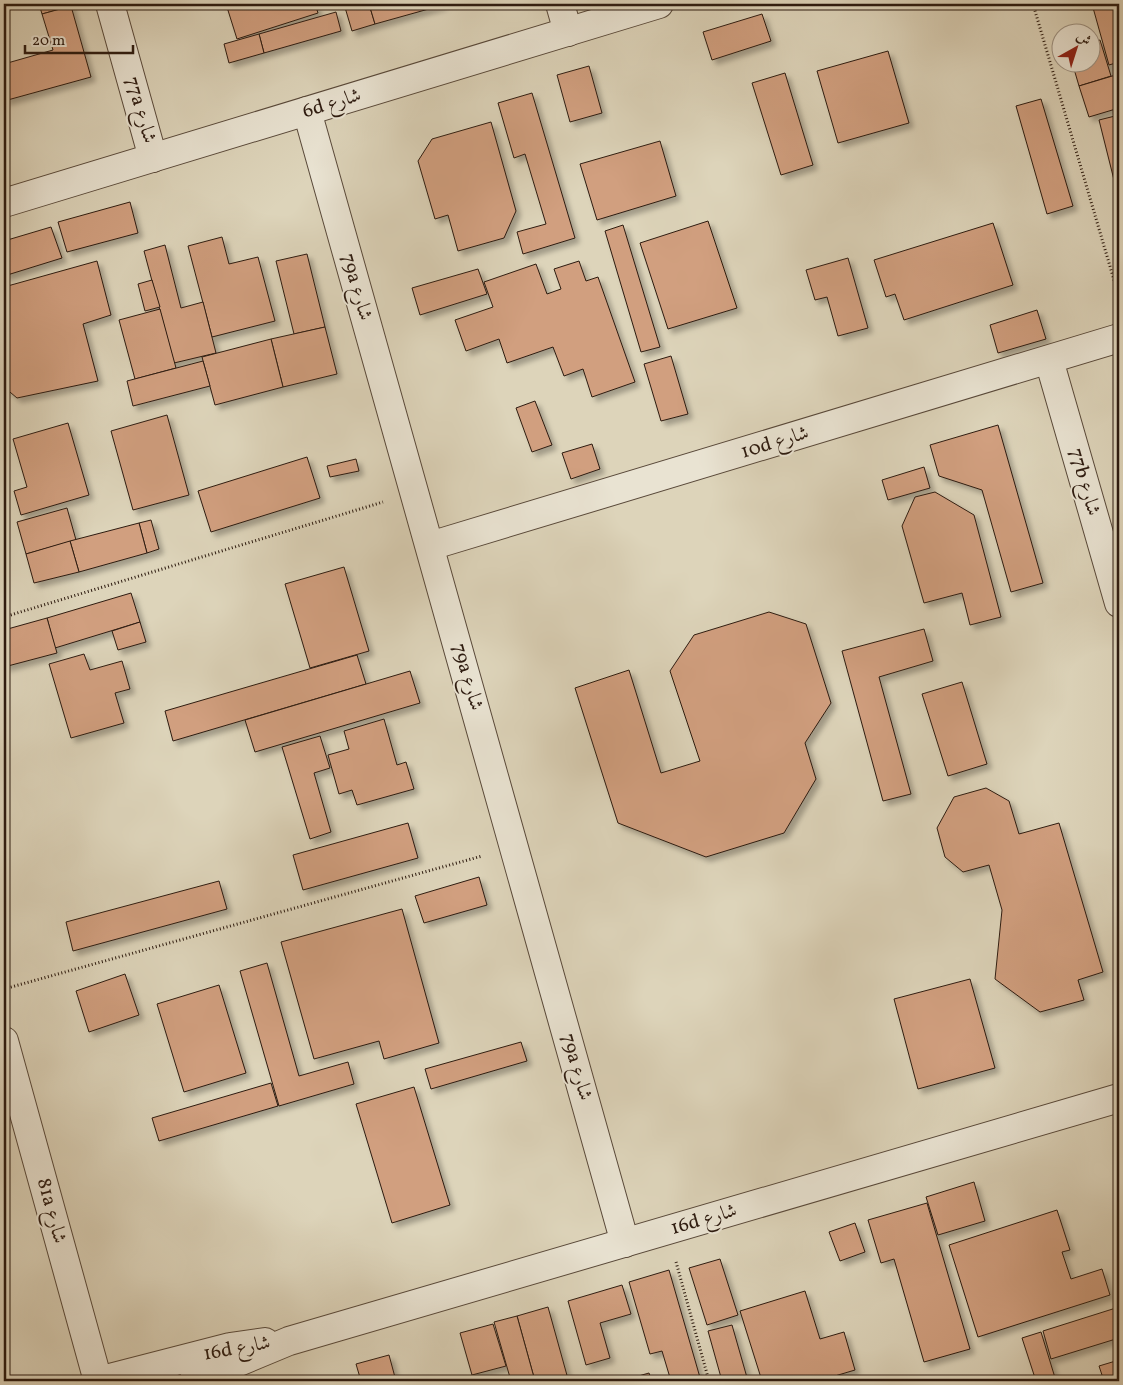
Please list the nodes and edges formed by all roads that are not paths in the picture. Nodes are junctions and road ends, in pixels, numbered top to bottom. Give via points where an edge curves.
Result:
1 (110, 4) edge
2 (560, 4) edge
3 (659, 4) edge
4 (568, 32) junction
5 (307, 111) junction
6 (154, 158) junction
7 (4, 203) edge
8 (1119, 338) edge
9 (1050, 360) junction
10 (430, 546) junction
11 (1119, 603) edge
12 (4, 1041) edge
13 (1119, 1098) edge
14 (626, 1243) junction
15 (289, 1341) junction
16 (98, 1381) edge
17 (193, 1381) edge

1 - 6 street, 77a شارع
2 - 4 street
3 - 4 street, 6d شارع
4 - 5 street, 6d شارع
5 - 6 street, 6d شارع
5 - 10 street, 79a شارع
6 - 7 street, 6d شارع
8 - 9 street, 10d شارع
9 - 10 street, 10d شارع
9 - 11 street, 77b شارع
10 - 14 street, 79a شارع
12 - 16 street, 81a شارع
13 - 14 street, 16d شارع
14 - 15 street, 16d شارع
15 - 16 street, 16d شارع via 230,1347
15 - 17 street, 16d شارع

